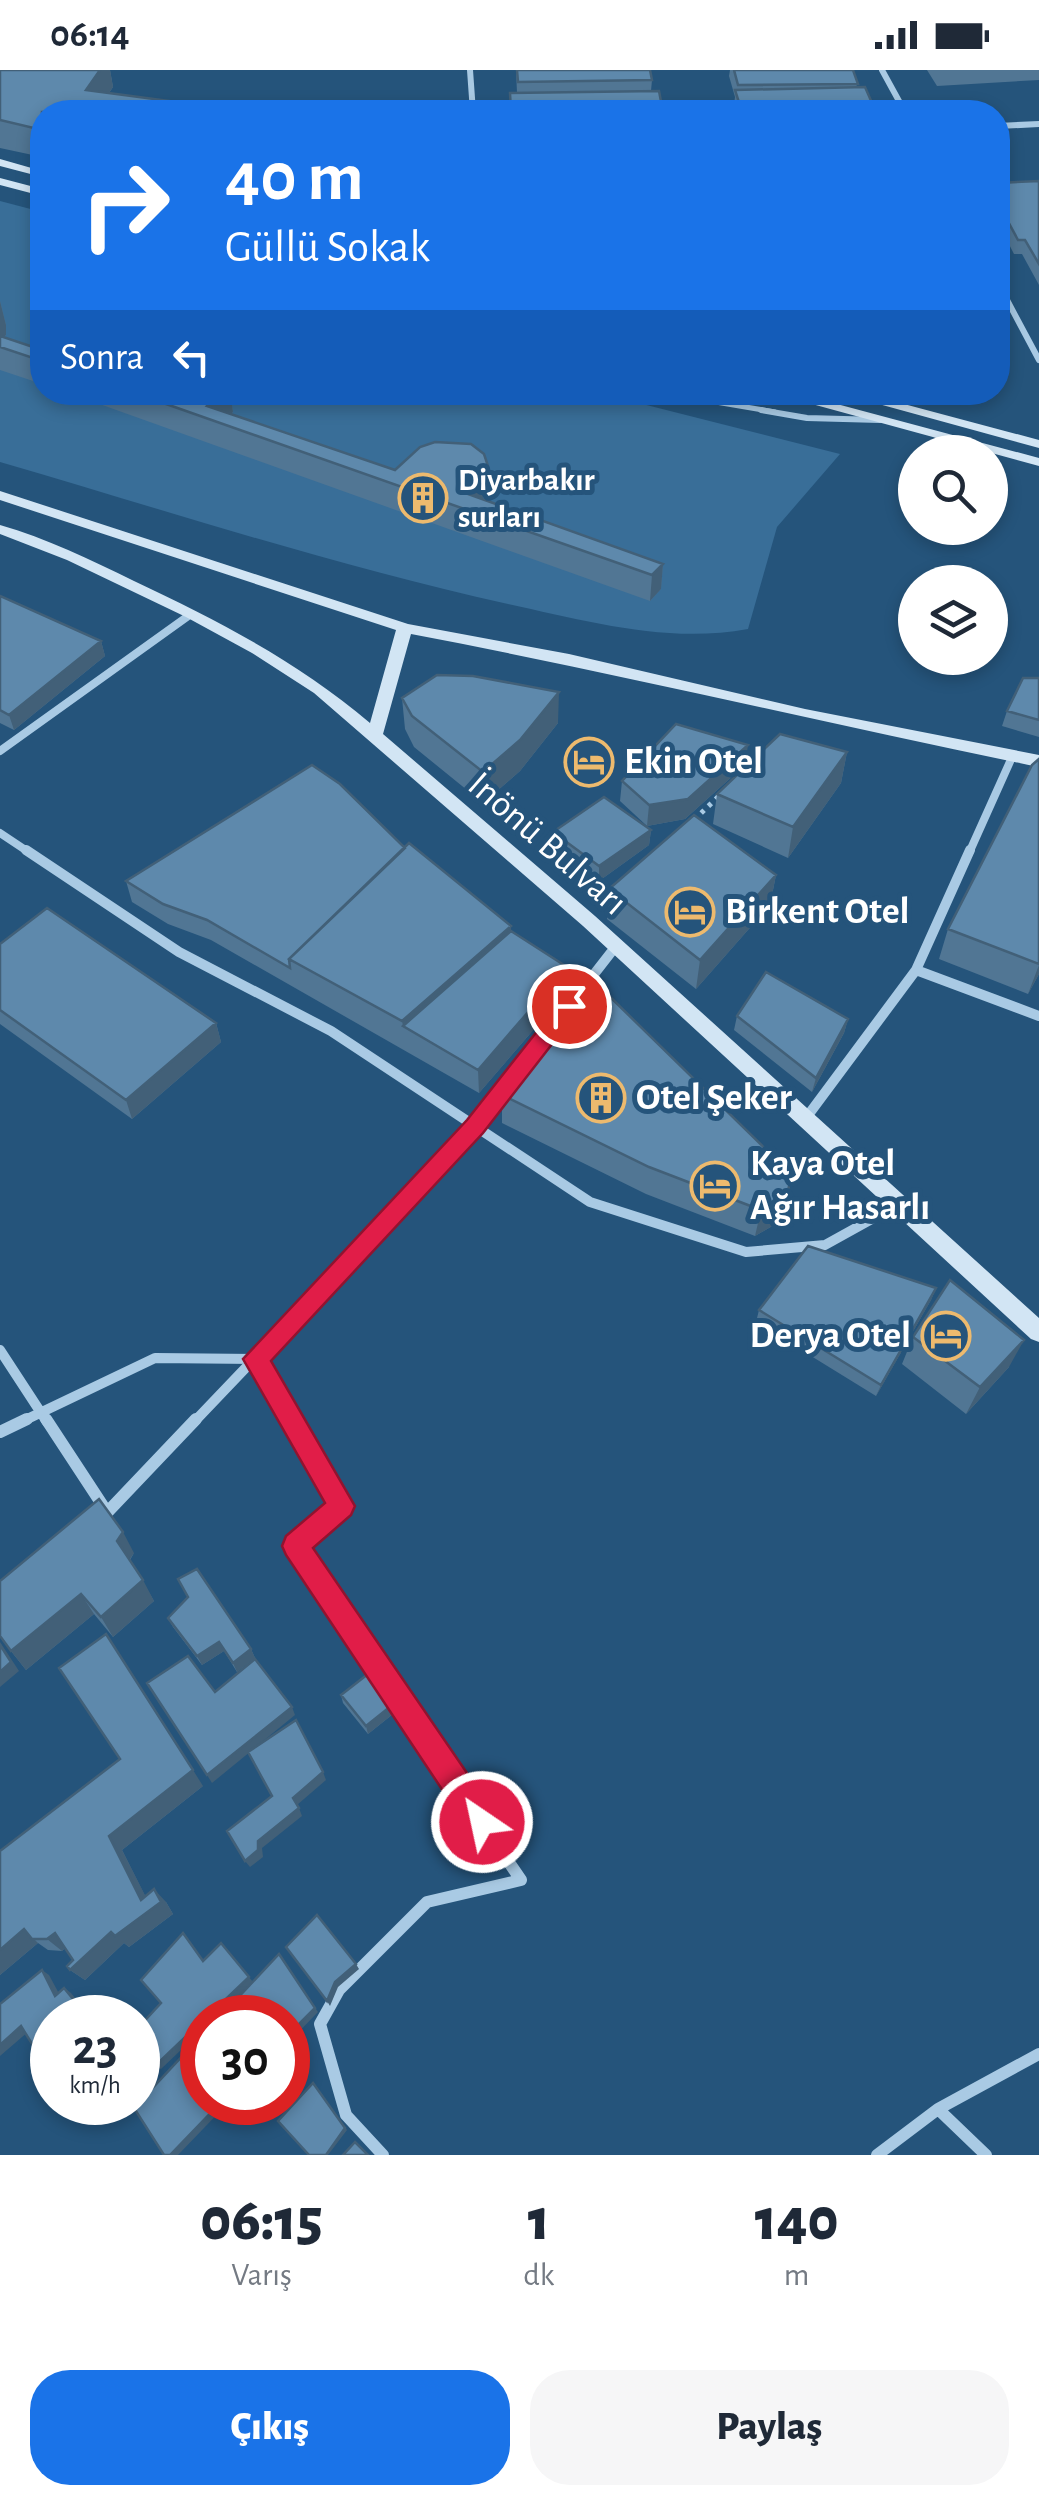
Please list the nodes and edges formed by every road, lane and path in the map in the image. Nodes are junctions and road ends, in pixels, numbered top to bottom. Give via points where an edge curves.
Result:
1 (470, 70) edge
2 (882, 70) edge
3 (471, 100) edge
4 (898, 100) edge
5 (1039, 124) edge
6 (1010, 125) edge
7 (0, 162) edge
8 (30, 171) edge
9 (0, 181) edge
10 (30, 190) edge
11 (1010, 306) edge
12 (1039, 360) edge
13 (732, 405) edge
14 (825, 405) edge
15 (890, 405) edge
16 (884, 420) junction
17 (1039, 444) edge
18 (1039, 462) edge
19 (0, 495) edge
20 (0, 529) edge
21 (190, 614) junction
22 (405, 628) junction
23 (374, 736) junction
24 (0, 751) edge
25 (1013, 755) junction
26 (1039, 761) edge
27 (733, 783) edge
28 (690, 824) edge
29 (0, 832) edge
30 (616, 946) junction
31 (916, 970) junction
32 (1039, 1016) edge
33 (806, 1118) junction
34 (475, 1127) junction
35 (899, 1204) junction
36 (1039, 1332) edge
37 (0, 1350) edge
38 (256, 1359) junction
39 (42, 1414) junction
40 (0, 1432) edge
41 (108, 1513) junction
42 (94, 1525) edge
43 (1039, 2054) edge
44 (938, 2109) junction
45 (383, 2155) edge
46 (878, 2155) edge
47 (986, 2155) edge

1 - 3 street
2 - 4 street
5 - 6 street
7 - 8 main road
9 - 10 main road
11 - 12 street
13 - 16 lane via 807,418
14 - 16 main road
15 - 17 main road
16 - 18 main road
19 - 22 main road
20 - 21 main road, İnönü Bulvarı
21 - 23 main road, İnönü Bulvarı via 320,689
21 - 24 street
22 - 23 main road
22 - 25 main road
23 - 30 main road, İnönü Bulvarı
25 - 26 main road
25 - 31 street
27 - 28 path
29 - 34 street via 179,952 331,1031
30 - 33 main road, İnönü Bulvarı
30 - 34 street
31 - 32 street
31 - 33 street
33 - 35 main road, İnönü Bulvarı
34 - 35 street via 590,1202 746,1252 825,1245
34 - 38 street
35 - 36 main road, İnönü Bulvarı
37 - 39 street
38 - 39 street via 155,1358
38 - 41 street
38 - 45 street via 341,1506 296,1546 522,1880 427,1902 339,1990 320,2024 346,2115
39 - 40 street
39 - 41 street
41 - 42 street
43 - 44 street
44 - 46 street
44 - 47 street

